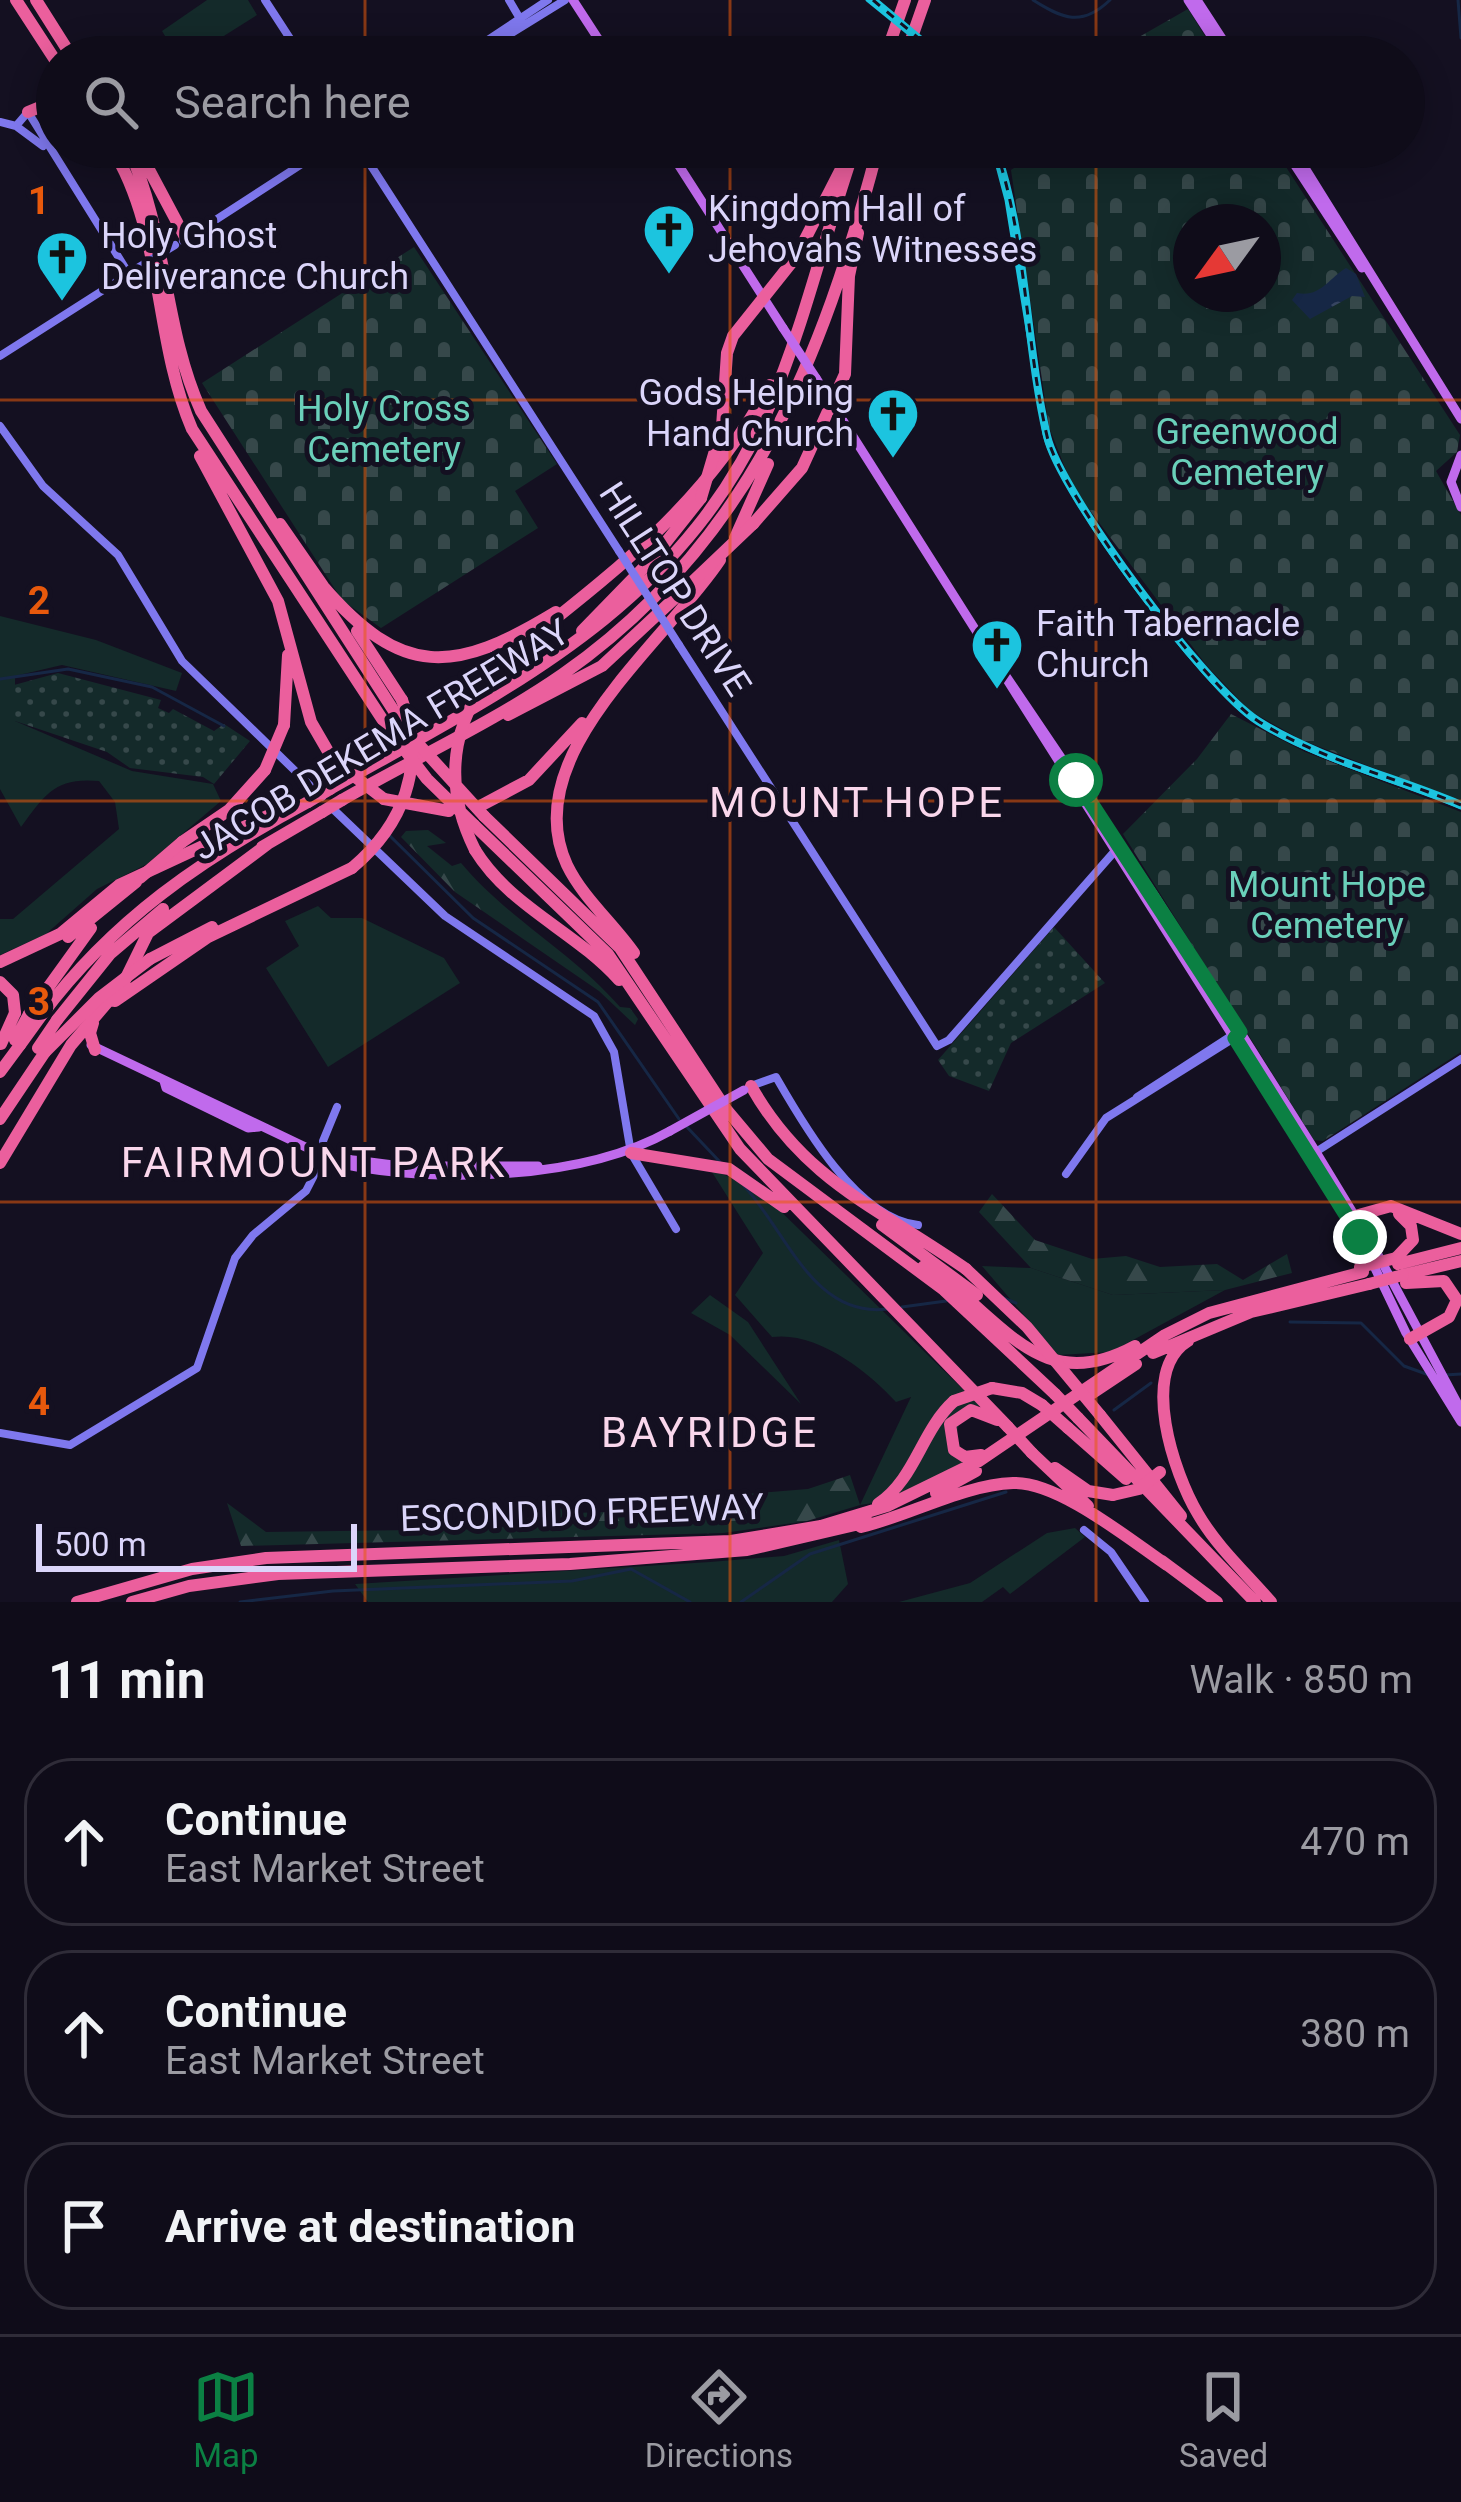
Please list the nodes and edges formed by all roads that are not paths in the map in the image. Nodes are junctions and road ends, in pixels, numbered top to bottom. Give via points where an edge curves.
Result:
1 (16, 0) edge
2 (39, 0) edge
3 (266, 0) edge
4 (509, 0) edge
5 (548, 0) edge
6 (569, 0) edge
7 (904, 0) edge
8 (1192, 0) edge
9 (924, 2) edge
10 (519, 17) junction
11 (39, 36) edge
12 (60, 36) edge
13 (289, 36) edge
14 (492, 36) edge
15 (508, 36) edge
16 (595, 36) edge
17 (892, 36) edge
18 (912, 36) edge
19 (1216, 36) edge
20 (36, 109) edge
21 (26, 114) junction
22 (0, 121) edge
23 (16, 125) junction
24 (36, 129) edge
25 (36, 142) edge
26 (62, 168) edge
27 (117, 168) edge
28 (122, 168) edge
29 (140, 168) edge
30 (143, 168) edge
31 (295, 168) edge
32 (373, 168) edge
33 (680, 168) edge
34 (842, 168) edge
35 (847, 168) edge
36 (872, 168) edge
37 (1300, 168) edge
38 (1302, 168) edge
39 (869, 179) junction
40 (132, 188) junction
41 (1336, 229) junction
42 (180, 242) junction
43 (824, 250) junction
44 (1358, 253) junction
45 (133, 272) junction
46 (1368, 275) junction
47 (765, 301) junction
48 (0, 356) edge
49 (833, 405) junction
50 (791, 406) junction
51 (1461, 419) edge
52 (0, 426) edge
53 (192, 429) junction
54 (1461, 455) edge
55 (246, 483) junction
56 (1461, 507) edge
57 (268, 579) junction
58 (321, 584) junction
59 (604, 584) junction
60 (656, 643) junction
61 (987, 647) junction
62 (540, 670) junction
63 (394, 725) junction
64 (473, 728) junction
65 (304, 804) junction
66 (449, 811) dead end
67 (480, 815) junction
68 (269, 843) junction
69 (1114, 852) junction
70 (325, 883) junction
71 (1154, 895) junction
72 (115, 902) junction
73 (0, 963) edge
74 (0, 982) edge
75 (28, 1014) junction
76 (97, 1018) junction
77 (0, 1022) edge
78 (0, 1032) edge
79 (1236, 1035) junction
80 (664, 1038) junction
81 (74, 1041) junction
82 (8, 1045) edge
83 (41, 1050) junction
84 (94, 1050) junction
85 (1461, 1058) edge
86 (0, 1071) edge
87 (748, 1088) junction
88 (713, 1089) junction
89 (0, 1106) edge
90 (0, 1119) edge
91 (327, 1152) junction
92 (631, 1153) junction
93 (1313, 1154) junction
94 (0, 1163) edge
95 (1066, 1174) dead end
96 (835, 1187) junction
97 (1353, 1219) junction
98 (918, 1225) dead end
99 (676, 1229) dead end
100 (1461, 1234) edge
101 (1461, 1248) edge
102 (1461, 1261) edge
103 (1400, 1270) junction
104 (1366, 1278) junction
105 (865, 1280) junction
106 (958, 1290) junction
107 (1461, 1308) edge
108 (1216, 1325) junction
109 (1165, 1335) junction
110 (1417, 1340) junction
111 (1441, 1377) junction
112 (1461, 1410) edge
113 (1166, 1418) junction
114 (1461, 1422) edge
115 (1073, 1423) junction
116 (1007, 1426) junction
117 (0, 1433) edge
118 (1004, 1444) junction
119 (1032, 1454) junction
120 (1084, 1530) dead end
121 (824, 1531) junction
122 (1168, 1564) junction
123 (1222, 1569) junction
124 (210, 1583) junction
125 (77, 1602) edge
126 (132, 1602) edge
127 (146, 1602) edge
128 (1145, 1602) edge
129 (1217, 1602) edge
130 (1256, 1602) edge
131 (1271, 1602) edge

1 - 11 highway
2 - 12 highway
3 - 13 street
4 - 10 street
5 - 10 street
6 - 15 street
6 - 16 main road
7 - 17 highway
8 - 19 main road
9 - 18 highway
10 - 14 street
20 - 21 highway
21 - 22 street
21 - 23 street
21 - 24 street
22 - 23 street
23 - 25 street
26 - 45 street
27 - 40 highway
28 - 40 highway
29 - 55 highway via 190,384
30 - 42 highway
31 - 42 street
32 - 69 street, HILLTOP DRIVE, bridge via 935,1044 949,1040
33 - 47 main road
34 - 47 highway
35 - 43 highway, JACOB DEKEMA FREEWAY
36 - 39 highway, JACOB DEKEMA FREEWAY
37 - 41 main road
38 - 44 main road
39 - 49 highway via 849,276 846,365
39 - 50 highway, JACOB DEKEMA FREEWAY
40 - 53 highway via 170,375
41 - 44 main road
41 - 46 main road
42 - 45 street, bridge
43 - 59 highway via 746,430
43 - 62 highway, JACOB DEKEMA FREEWAY via 766,413 698,526 614,616
44 - 46 main road
45 - 48 street
46 - 51 main road
47 - 49 main road, bridge
47 - 62 highway, bridge via 727,353 722,427 700,497 609,607
49 - 61 main road
49 - 64 highway, bridge via 788,490 592,673
50 - 60 highway via 736,536
50 - 64 highway, JACOB DEKEMA FREEWAY via 737,502 673,579 572,668
52 - 92 street via 43,487 118,555 202,683 445,916 594,1016 614,1052
53 - 57 highway
53 - 63 highway
54 - 56 main road via 1451,482
55 - 58 highway
55 - 63 highway
57 - 66 highway, bridge via 311,722 333,760 384,799
57 - 72 highway, bridge via 287,648 284,725 265,770 229,810
58 - 59 highway via 376,639 441,657 491,647
58 - 70 highway, bridge via 402,700 413,749 391,828
59 - 80 highway, bridge via 511,654 472,700 457,739 457,797 475,850 498,882 609,969
60 - 67 highway via 534,775
60 - 88 highway via 576,742 560,780 556,823 571,872 636,956
61 - 69 main road
61 - 71 main road
62 - 65 highway, JACOB DEKEMA FREEWAY, bridge
63 - 67 highway, bridge via 427,779
64 - 68 highway, JACOB DEKEMA FREEWAY, bridge
65 - 73 highway via 132,878 52,940
65 - 75 highway, JACOB DEKEMA FREEWAY via 142,905
67 - 80 highway via 608,954
67 - 88 highway via 620,948
68 - 76 highway via 163,917
68 - 83 highway, JACOB DEKEMA FREEWAY, bridge via 151,917 110,954
69 - 71 main road
69 - 79 main road
70 - 76 highway via 208,937
70 - 83 highway, bridge via 150,959
71 - 79 main road
72 - 73 highway via 57,943
72 - 75 highway
74 - 75 highway
75 - 82 highway, bridge
75 - 82 highway, JACOB DEKEMA FREEWAY, bridge
76 - 81 highway
76 - 84 highway via 89,1033
77 - 81 main road
78 - 81 main road
79 - 93 main road
79 - 95 street via 1090,1132
80 - 105 highway via 740,1149
81 - 84 main road
81 - 94 highway
82 - 86 highway
83 - 89 highway, JACOB DEKEMA FREEWAY
83 - 90 highway
84 - 91 main road
85 - 93 street
87 - 92 main road, bridge
87 - 96 highway
87 - 98 street via 776,1077 831,1164 880,1206
88 - 106 highway via 768,1160
91 - 92 main road via 340,1164 401,1175 530,1171
91 - 117 street via 306,1191 241,1247 197,1368 70,1445
92 - 99 street
92 - 105 highway via 712,1164 753,1180
93 - 97 main road
96 - 106 highway
96 - 123 highway, bridge via 966,1270 1027,1327
97 - 100 highway via 1391,1206
97 - 103 highway via 1379,1211 1407,1220 1413,1240
97 - 110 main road
101 - 103 highway, ESCONDIDO FREEWAY
102 - 103 highway, ESCONDIDO FREEWAY
103 - 104 highway, bridge
103 - 104 highway, ESCONDIDO FREEWAY, bridge
103 - 110 highway via 1438,1280 1456,1295 1449,1317
104 - 108 highway, ESCONDIDO FREEWAY via 1329,1299
104 - 109 highway, ESCONDIDO FREEWAY via 1290,1289
105 - 116 highway
106 - 109 highway via 1042,1359 1080,1367
106 - 115 highway, bridge via 963,1306 1055,1394
107 - 110 highway
108 - 113 highway via 1169,1357 1160,1389
108 - 121 highway, ESCONDIDO FREEWAY via 1162,1347 958,1483
109 - 118 highway, ESCONDIDO FREEWAY
110 - 111 main road
110 - 111 main road via 1428,1369
111 - 112 main road
111 - 114 main road
113 - 119 highway, bridge via 1160,1472 1139,1489 1088,1491
113 - 131 highway via 1198,1515
115 - 121 highway, bridge via 1022,1393 992,1388 954,1401 900,1486
115 - 123 highway
116 - 118 highway via 971,1410 948,1430 965,1457
116 - 119 highway, bridge
118 - 121 highway, ESCONDIDO FREEWAY via 922,1491
119 - 122 highway
120 - 128 street via 1111,1552
121 - 122 highway via 1024,1483
121 - 124 highway, ESCONDIDO FREEWAY via 747,1550
121 - 125 highway, ESCONDIDO FREEWAY via 266,1558 192,1569
122 - 129 highway
123 - 130 highway
124 - 126 highway, ESCONDIDO FREEWAY
124 - 127 highway

